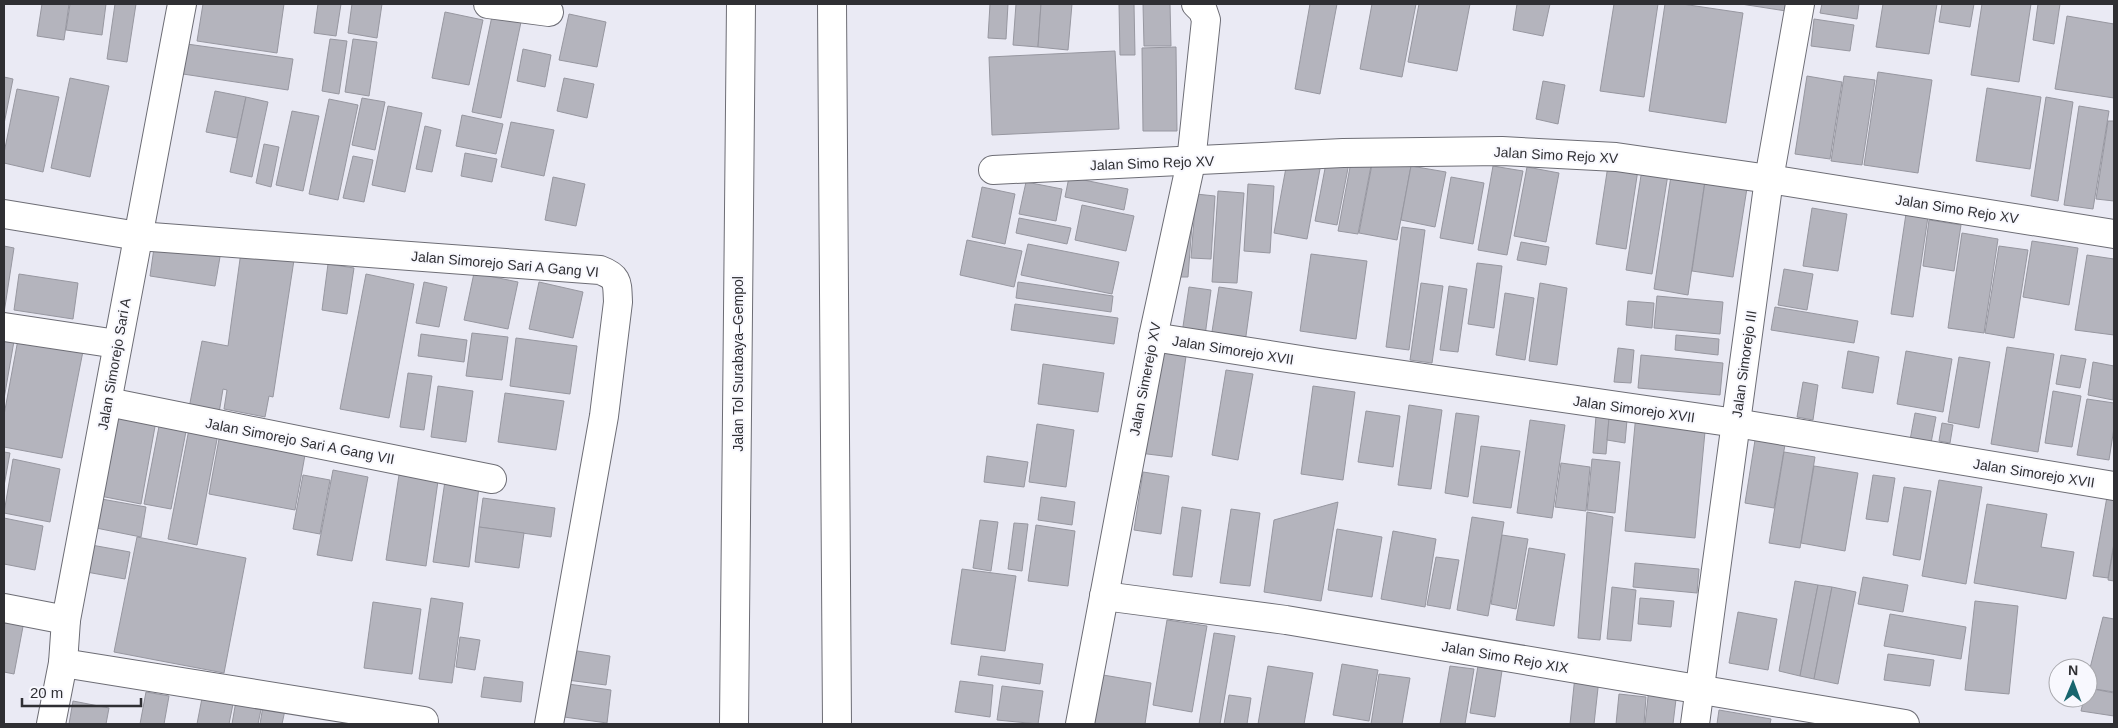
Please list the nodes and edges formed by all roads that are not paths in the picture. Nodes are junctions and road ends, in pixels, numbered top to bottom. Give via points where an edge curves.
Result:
1 (182, 4) edge
2 (488, 4) edge
3 (741, 4) edge
4 (832, 4) edge
5 (1196, 4) edge
6 (1800, 4) edge
7 (550, 12) dead end
8 (1191, 162) junction
9 (993, 170) dead end
10 (1769, 179) junction
11 (4, 214) edge
12 (2114, 234) edge
13 (138, 236) junction
14 (4, 327) edge
15 (1153, 337) junction
16 (117, 344) junction
17 (108, 402) junction
18 (1736, 423) junction
19 (492, 479) dead end
20 (2114, 486) edge
21 (1104, 596) junction
22 (4, 608) edge
23 (66, 620) junction
24 (63, 663) junction
25 (1700, 690) junction
26 (424, 721) dead end
27 (51, 724) edge
28 (549, 724) edge
29 (734, 724) edge
30 (837, 724) edge
31 (1080, 724) edge
32 (1694, 724) edge
33 (1905, 724) edge

1 - 13 main road, Jalan Simorejo Sari A
2 - 7 main road
3 - 29 main road, Jalan Tol Surabaya–Gempol
4 - 30 main road
5 - 8 main road, Jalan Simerejo XV via 1206,20
6 - 10 main road, Jalan Simorejo III
8 - 9 main road, Jalan Simo Rejo XV
8 - 10 main road, Jalan Simo Rejo XV via 1343,153 1502,151 1616,157
8 - 15 main road, Jalan Simerejo XV
10 - 12 main road, Jalan Simo Rejo XV
10 - 18 main road, Jalan Simorejo III
11 - 13 main road, Jalan Simorejo Sari A Gang VI
13 - 16 main road, Jalan Simorejo Sari A
13 - 28 main road, Jalan Simorejo Sari A Gang VI via 600,270 612,274 617,284 618,302 604,416
14 - 16 main road
15 - 18 main road, Jalan Simorejo XVII
15 - 21 main road, Jalan Simerejo XV
16 - 17 main road, Jalan Simorejo Sari A
17 - 19 main road, Jalan Simorejo Sari A Gang VII
17 - 23 main road, Jalan Simorejo Sari A
18 - 20 main road, Jalan Simorejo XVII
18 - 25 main road, Jalan Simorejo III
21 - 25 main road, Jalan Simo Rejo XIX via 1286,620
21 - 31 main road, Jalan Simerejo XV
22 - 23 main road
23 - 24 main road, Jalan Simorejo Sari A
24 - 26 main road
24 - 27 main road, Jalan Simorejo Sari A
25 - 32 main road, Jalan Simorejo III
25 - 33 main road, Jalan Simo Rejo XIX

